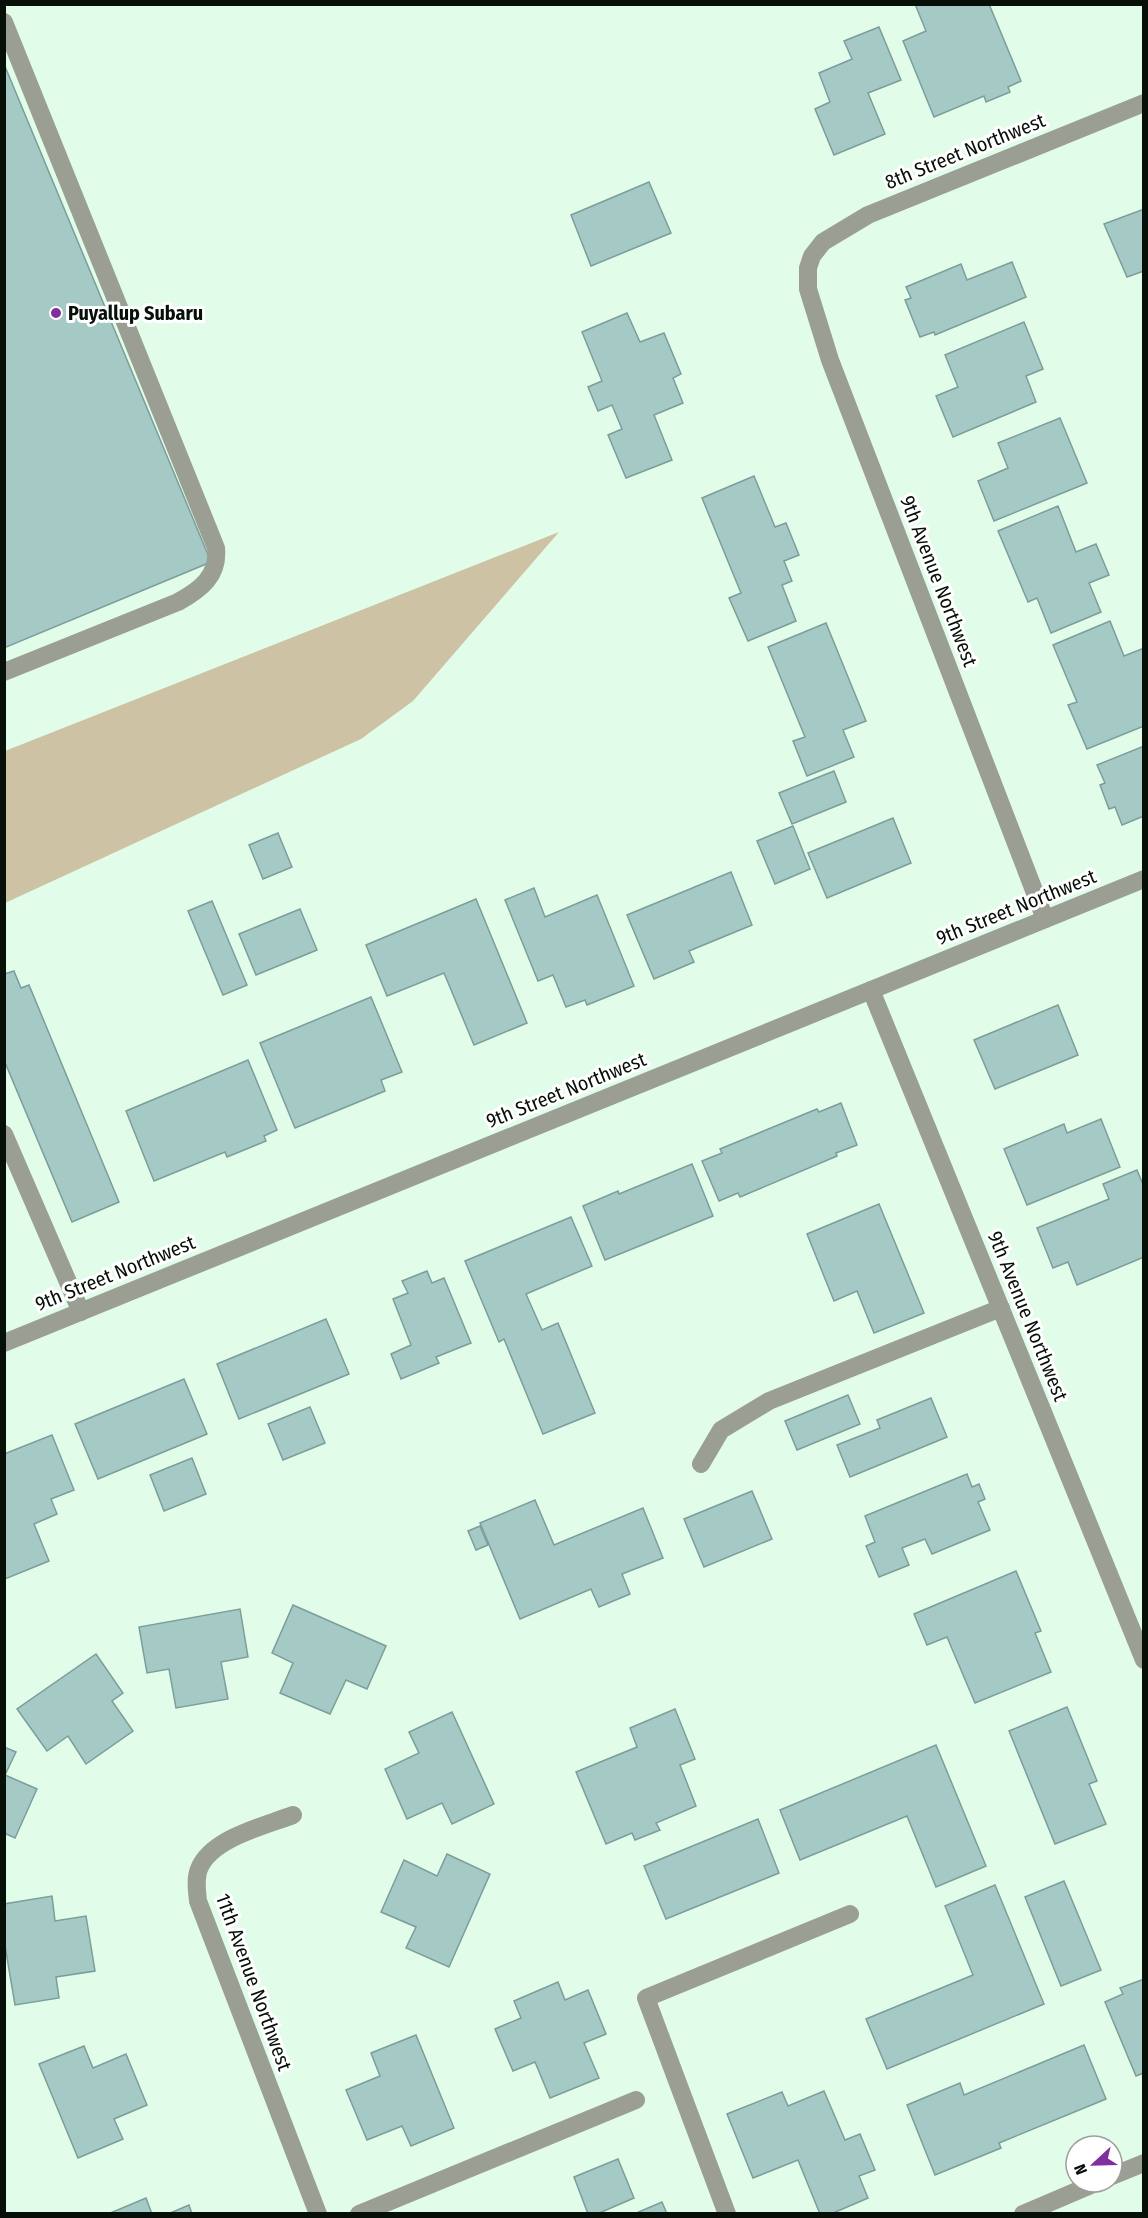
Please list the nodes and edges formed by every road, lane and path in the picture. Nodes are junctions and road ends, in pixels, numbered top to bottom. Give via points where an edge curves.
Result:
1 (4, 22) edge
2 (1143, 102) edge
3 (812, 256) joint
4 (4, 672) edge
5 (1143, 879) edge
6 (1045, 919) junction
7 (872, 990) junction
8 (4, 1134) edge
9 (1001, 1308) junction
10 (81, 1312) junction
11 (4, 1343) edge
12 (701, 1464) dead end
13 (1143, 1660) edge
14 (293, 1815) dead end
15 (850, 1914) dead end
16 (636, 2100) dead end
17 (1143, 2163) edge
18 (1124, 2171) edge
19 (1071, 2194) edge
20 (1027, 2213) edge
21 (318, 2214) edge
22 (359, 2214) edge
23 (727, 2214) edge

1 - 4 street via 216,548 218,562 192,595
2 - 3 street, 8th Street Northwest via 868,215 823,242
3 - 6 street, 9th Avenue Northwest via 808,289 830,360
5 - 6 street, 9th Street Northwest
6 - 7 street, 9th Street Northwest
7 - 9 street, 9th Avenue Northwest
7 - 10 street, 9th Street Northwest
8 - 10 street
9 - 12 street via 769,1401 721,1430
9 - 13 street, 9th Avenue Northwest
10 - 11 street, 9th Street Northwest
14 - 21 street, 11th Avenue Northwest via 218,1846 198,1870 197,1890
15 - 23 street via 646,1998
16 - 22 street
17 - 18 street
19 - 20 street

